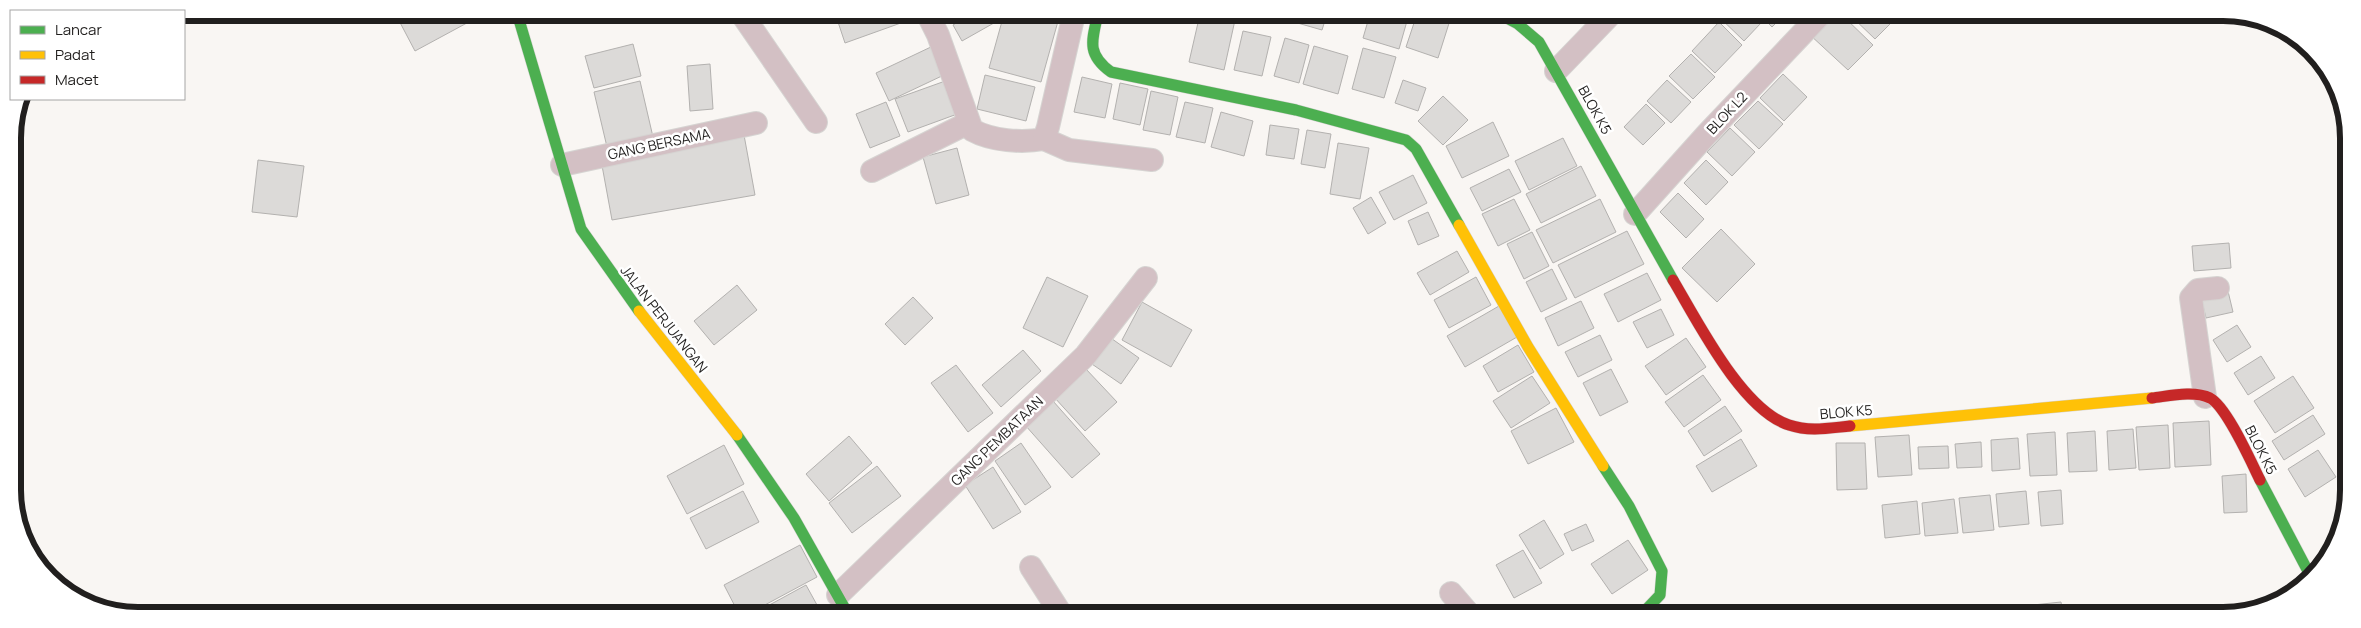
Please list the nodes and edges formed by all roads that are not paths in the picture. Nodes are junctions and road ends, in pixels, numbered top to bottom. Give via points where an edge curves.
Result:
1 (519, 21) edge
2 (747, 21) edge
3 (931, 21) edge
4 (1072, 21) edge
5 (1096, 21) edge
6 (1512, 21) edge
7 (1604, 21) edge
8 (1813, 21) edge
9 (1556, 71) junction
10 (816, 122) dead end
11 (756, 123) dead end
12 (968, 124) junction
13 (1044, 139) junction
14 (1152, 160) dead end
15 (562, 165) junction
16 (872, 172) dead end
17 (1635, 214) junction
18 (1146, 278) dead end
19 (2218, 288) dead end
20 (2205, 397) junction
21 (1031, 567) dead end
22 (2307, 570) edge
23 (1452, 593) dead end
24 (843, 604) edge
25 (1463, 606) edge
26 (1649, 606) edge
27 (1056, 607) edge

1 - 15 street, JALAN PERJUANGAN
2 - 10 street
3 - 12 street
4 - 13 street
5 - 26 street via 1092,53 1098,64 1111,72 1296,110 1406,140 1416,149 1528,347 1629,506 1662,571 1660,595
6 - 9 street, BLOK K5 via 1538,42
7 - 9 street
8 - 17 street, BLOK L2
9 - 17 street, BLOK K5
11 - 15 street, GANG BERSAMA
12 - 13 street via 981,135 1020,141
12 - 16 street
13 - 14 street via 1069,150
15 - 24 street, JALAN PERJUANGAN via 581,229 600,260 638,313 732,429 809,541
17 - 20 street, BLOK K5 via 1670,278 1753,402 1778,421 1796,428 1813,430 2189,394
18 - 24 street, GANG PEMBATAAN via 1086,354
19 - 20 street via 2198,290 2191,298
20 - 22 street, BLOK K5 via 2224,411
21 - 27 street
23 - 25 street

